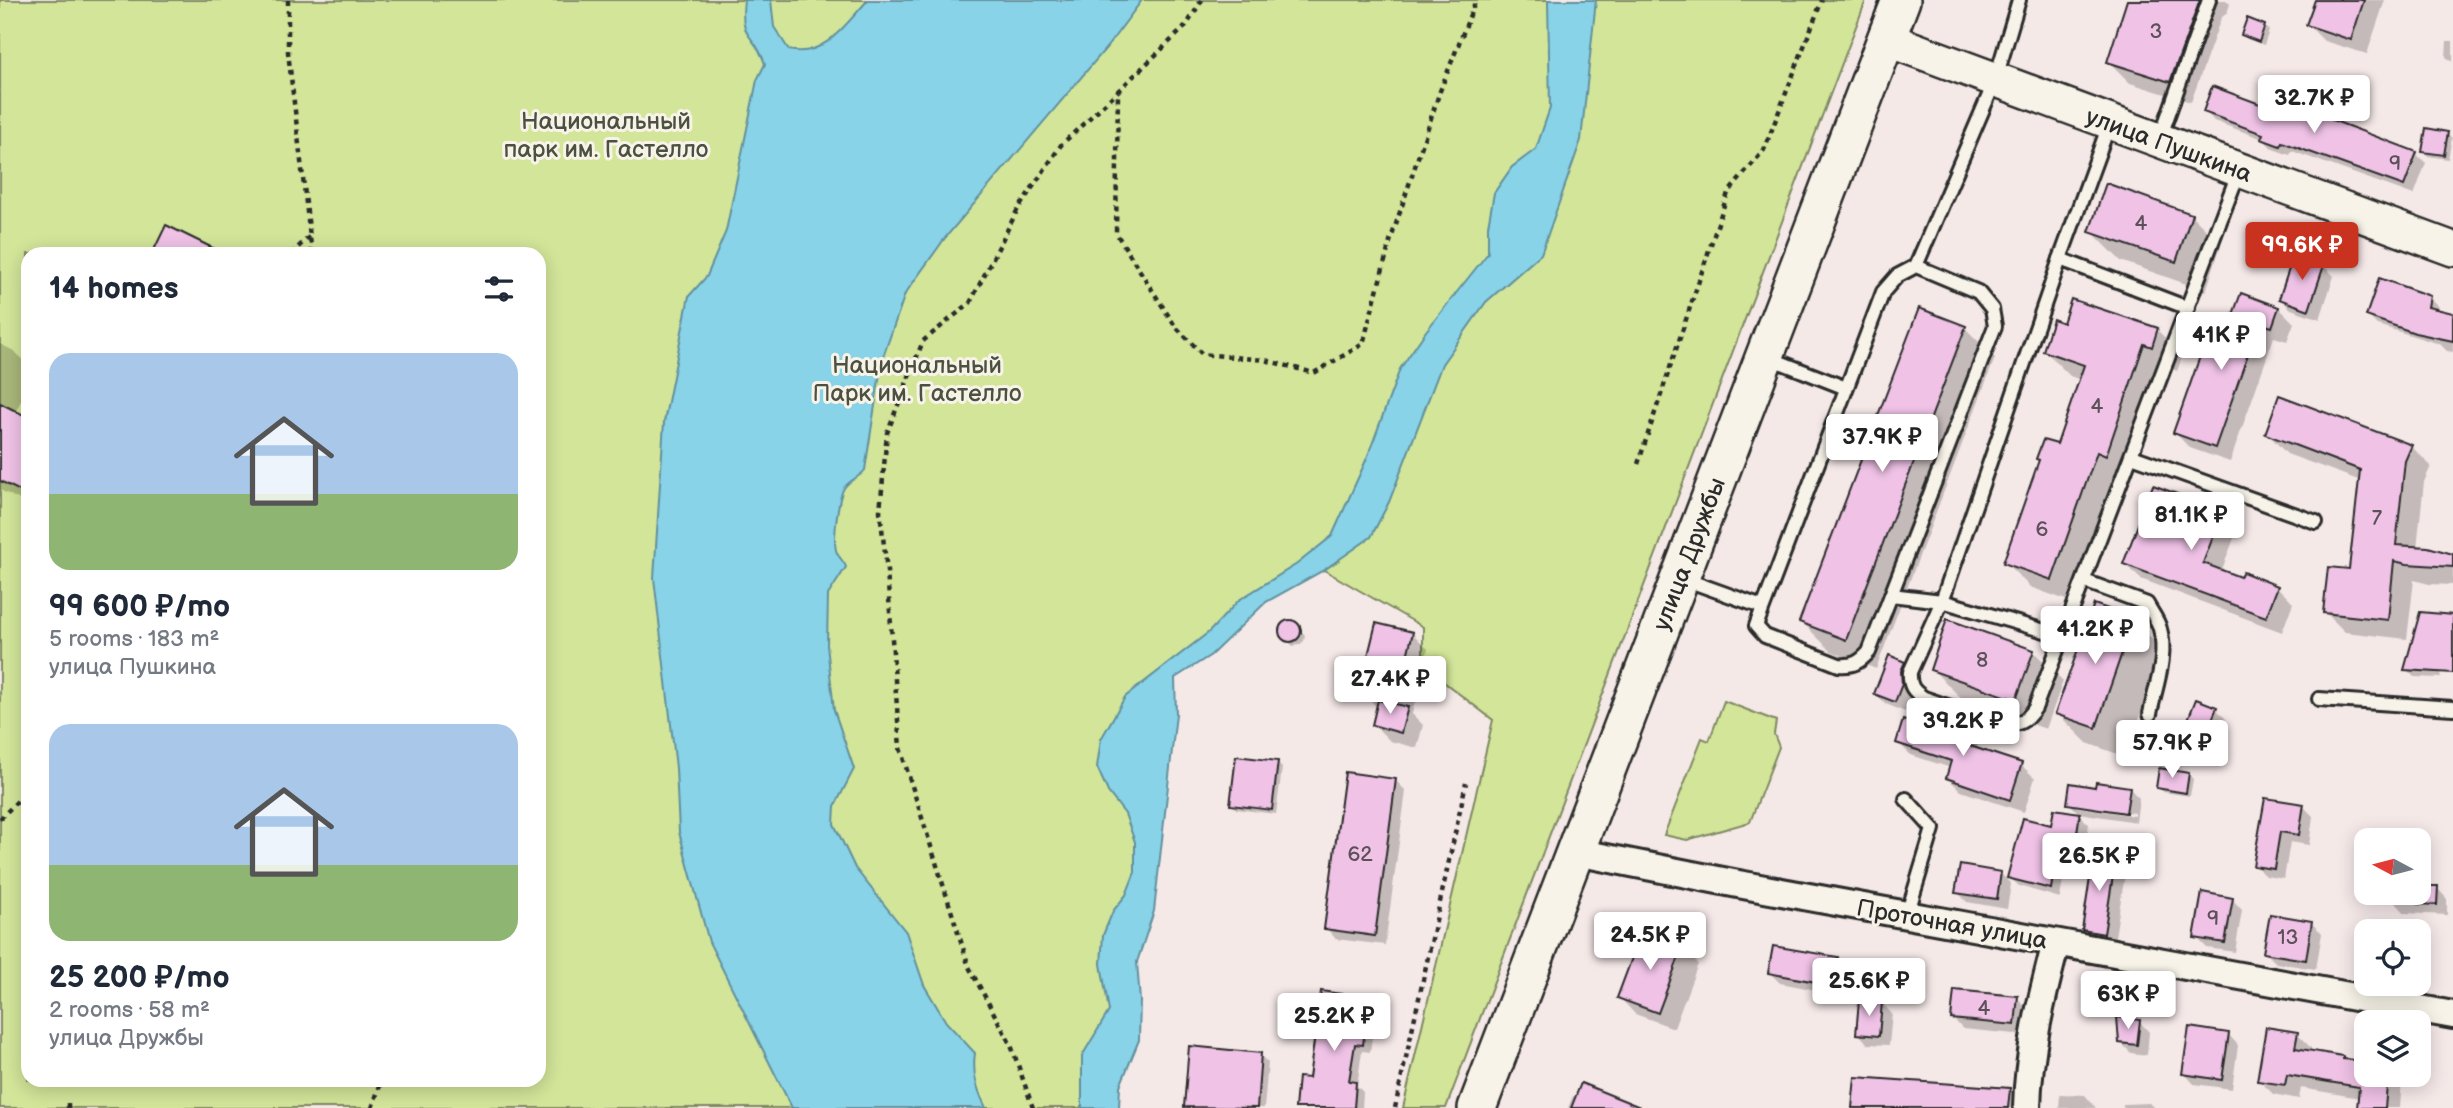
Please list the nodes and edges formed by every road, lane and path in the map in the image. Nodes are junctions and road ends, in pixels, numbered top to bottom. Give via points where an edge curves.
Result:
1 (288, 0) edge
2 (1202, 0) edge
3 (1476, 0) edge
4 (1822, 0) edge
5 (1901, 0) edge
6 (2019, 0) edge
7 (2209, 0) edge
8 (1886, 39) junction
9 (1995, 81) junction
10 (1118, 91) junction
11 (2110, 123) junction
12 (2159, 141) junction
13 (2239, 170) junction
14 (310, 236) junction
15 (298, 247) edge
16 (311, 247) edge
17 (2453, 249) edge
18 (2060, 259) junction
19 (1916, 266) junction
20 (2189, 308) junction
21 (1763, 355) junction
22 (1846, 388) junction
23 (2132, 456) junction
24 (1638, 464) dead end
25 (2316, 522) dead end
26 (1680, 577) junction
27 (2084, 582) junction
28 (1891, 595) junction
29 (1942, 601) junction
30 (1762, 607) junction
31 (2062, 636) junction
32 (2319, 699) dead end
33 (2453, 708) edge
34 (2150, 714) dead end
35 (1465, 783) dead end
36 (21, 797) edge
37 (1906, 799) dead end
38 (0, 819) edge
39 (1576, 852) junction
40 (1907, 915) junction
41 (2056, 943) junction
42 (2453, 1015) edge
43 (380, 1087) edge
44 (68, 1099) dead end
45 (68, 1108) edge
46 (372, 1108) edge
47 (1033, 1108) edge
48 (1395, 1108) edge
49 (1477, 1108) edge
50 (2026, 1108) edge

1 - 14 path via 288,52
2 - 10 path via 1186,26
3 - 10 path via 1398,216 1363,344 1314,373 1265,360 1202,354 1175,326 1116,233
4 - 24 path via 1764,150 1728,193
5 - 8 main road, улица Дружбы
6 - 9 lane
7 - 12 lane
8 - 9 street, улица Пушкина
8 - 21 main road, улица Дружбы
9 - 11 street, улица Пушкина
9 - 19 lane
10 - 47 path via 1061,145 1018,209 970,303 923,341 887,433 882,485 880,510 900,748 969,967 1011,1045
11 - 12 street, улица Пушкина
11 - 18 lane
12 - 13 street, улица Пушкина
13 - 17 street, улица Пушкина
13 - 20 lane
14 - 15 path
14 - 16 path
18 - 20 lane
18 - 29 lane
19 - 22 lane via 1897,276 1883,292
19 - 28 lane via 1978,292 1992,309 1995,326
20 - 23 lane
21 - 22 lane
21 - 26 main road, улица Дружбы
22 - 30 lane
23 - 25 lane
23 - 27 lane
26 - 30 lane
26 - 39 main road, улица Дружбы
27 - 31 lane
27 - 34 lane via 2147,604 2160,626 2162,656
28 - 29 lane
28 - 30 lane via 1868,652 1850,666 1765,636 1756,626
29 - 31 lane
29 - 31 lane via 1909,683 1924,698 2000,724 2027,720
32 - 33 lane
35 - 48 path
36 - 38 path
37 - 40 lane via 1933,829
39 - 40 street, Проточная улица
39 - 49 main road, улица Дружбы
40 - 41 street, Проточная улица
41 - 42 street, Проточная улица
41 - 50 street via 2040,1002
43 - 46 path
44 - 45 path

